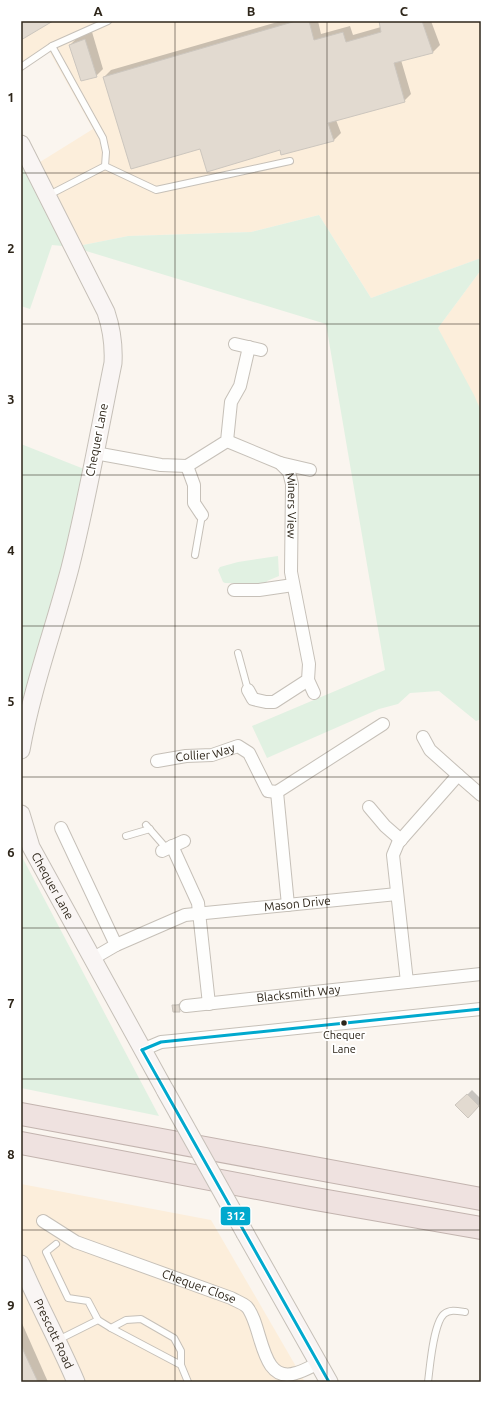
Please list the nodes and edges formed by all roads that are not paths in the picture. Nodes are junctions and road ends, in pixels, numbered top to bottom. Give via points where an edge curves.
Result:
1 (108, 21) edge
2 (52, 46) junction
3 (21, 57) edge
4 (23, 65) edge
5 (21, 144) edge
6 (290, 161) dead end
7 (105, 166) junction
8 (47, 196) junction
9 (235, 344) dead end
10 (249, 347) junction
11 (261, 350) dead end
12 (227, 442) junction
13 (95, 453) junction
14 (280, 463) junction
15 (187, 466) junction
16 (310, 470) dead end
17 (202, 515) joint
18 (195, 555) dead end
19 (293, 585) junction
20 (234, 590) dead end
21 (238, 653) dead end
22 (308, 680) junction
23 (248, 690) joint
24 (314, 693) dead end
25 (383, 724) dead end
26 (422, 738) dead end
27 (21, 750) edge
28 (157, 761) dead end
29 (458, 775) junction
30 (277, 792) junction
31 (481, 795) edge
32 (369, 807) dead end
33 (22, 824) edge
34 (61, 828) dead end
35 (126, 836) dead end
36 (401, 840) junction
37 (184, 841) dead end
38 (167, 849) junction
39 (397, 894) junction
40 (288, 905) junction
41 (199, 914) junction
42 (116, 945) junction
43 (92, 959) junction
44 (481, 974) edge
45 (407, 982) junction
46 (209, 1004) junction
47 (186, 1006) dead end
48 (481, 1009) edge
49 (142, 1050) junction
50 (21, 1100) edge
51 (21, 1114) edge
52 (140, 1137) junction
53 (21, 1143) edge
54 (21, 1148) edge
55 (53, 1149) junction
56 (481, 1199) edge
57 (42, 1221) dead end
58 (481, 1228) edge
59 (56, 1244) dead end
60 (21, 1264) edge
61 (21, 1284) edge
62 (35, 1298) junction
63 (465, 1312) dead end
64 (98, 1320) junction
65 (110, 1328) junction
66 (58, 1340) junction
67 (319, 1363) junction
68 (181, 1365) junction
69 (76, 1382) edge
70 (188, 1382) edge
71 (330, 1382) edge
72 (428, 1382) edge

1 - 2 lane
2 - 4 lane
2 - 7 lane via 103,138
3 - 4 lane
5 - 8 street, Chequer Lane
6 - 7 lane via 156,190
7 - 8 lane
8 - 13 street, Chequer Lane via 106,312 112,332 113,363
9 - 10 street
10 - 11 street
10 - 12 street via 240,386 231,402
12 - 14 street, Miners View
12 - 15 street
13 - 15 street via 161,465
13 - 27 street, Chequer Lane via 70,567
14 - 16 street
14 - 19 street, Miners View via 289,472 292,484 290,548
15 - 17 street via 194,485 194,503
17 - 18 lane
19 - 20 street via 259,590
19 - 22 street, Miners View via 309,664
21 - 23 lane
22 - 23 street via 274,702 253,699
22 - 24 street
25 - 30 street
26 - 29 street via 430,750
28 - 30 street, Collier Way via 212,755 238,746 249,753 268,791
29 - 31 street
29 - 36 street
30 - 40 street
32 - 36 street
33 - 43 street, Chequer Lane via 31,847
34 - 42 street
35 - 38 lane via 148,827
36 - 39 street via 393,855
37 - 38 street
38 - 41 street via 195,894
39 - 40 street, Mason Drive
39 - 45 street
40 - 41 street, Mason Drive
41 - 42 street, Mason Drive via 172,919
41 - 46 street
42 - 43 street, Mason Drive
43 - 49 street, Chequer Lane
44 - 45 street
45 - 46 street, Blacksmith Way
46 - 47 street, Blacksmith Way
48 - 49 street via 161,1042
49 - 67 street, Chequer Lane, bridge
50 - 52 highway via 60,1110
51 - 52 highway
52 - 56 highway
53 - 55 highway
54 - 55 highway
55 - 58 highway
57 - 67 street, Chequer Close via 76,1242 231,1298 246,1306 254,1319 268,1362 276,1371 282,1374 296,1374
59 - 64 lane via 46,1252 64,1291 68,1298 88,1301
60 - 62 street, Prescott Road
61 - 62 street
62 - 66 street, Prescott Road
63 - 72 lane via 452,1311 442,1315 436,1330
64 - 65 lane
64 - 66 lane
65 - 68 lane
65 - 68 lane via 126,1320 141,1319 174,1338 181,1351
66 - 69 street, Prescott Road
67 - 71 street, Chequer Lane
68 - 70 lane

